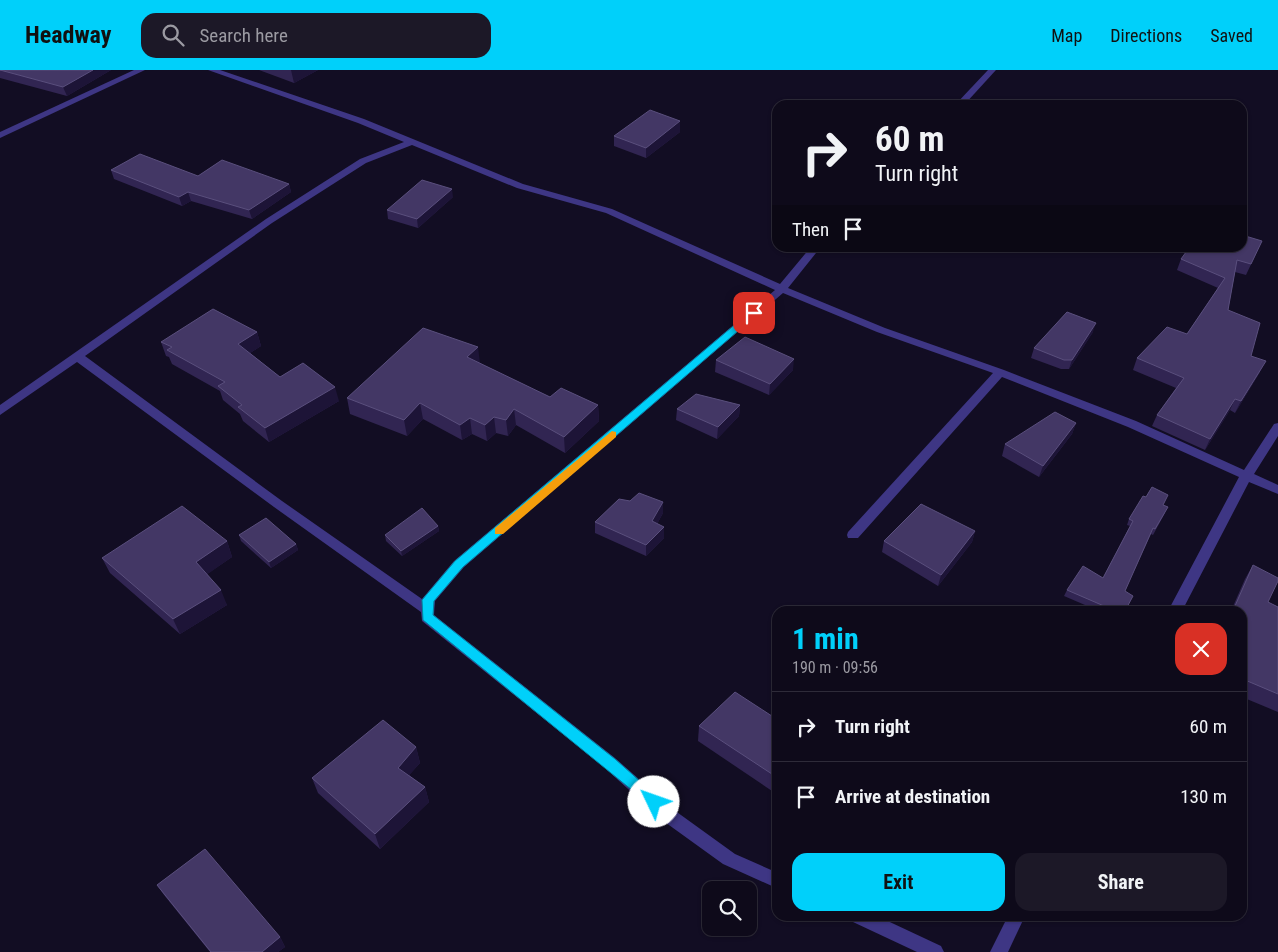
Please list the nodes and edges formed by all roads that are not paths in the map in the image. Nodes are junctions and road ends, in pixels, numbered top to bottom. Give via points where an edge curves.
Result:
1 (141, 70) edge
2 (212, 70) edge
3 (992, 70) edge
4 (963, 100) edge
5 (0, 135) edge
6 (411, 142) junction
7 (812, 252) edge
8 (782, 290) junction
9 (77, 356) junction
10 (1000, 372) junction
11 (0, 411) edge
12 (1278, 427) edge
13 (1246, 476) junction
14 (1278, 490) edge
15 (853, 536) dead end
16 (1179, 606) edge
17 (427, 609) junction
18 (772, 878) edge
19 (870, 921) edge
20 (1014, 921) edge
21 (935, 952) edge
22 (999, 952) edge

1 - 5 street
2 - 6 street via 361,121
3 - 4 street
6 - 8 street via 520,186 609,211
6 - 9 street via 364,161 284,212
7 - 8 street
8 - 10 street via 881,330
8 - 17 street via 459,564 428,600
9 - 11 street
9 - 17 street
10 - 13 street via 1132,424
10 - 15 street
12 - 13 street
13 - 14 street
13 - 16 street
17 - 18 street via 427,617 610,763 668,815 729,859
19 - 21 street
20 - 22 street

